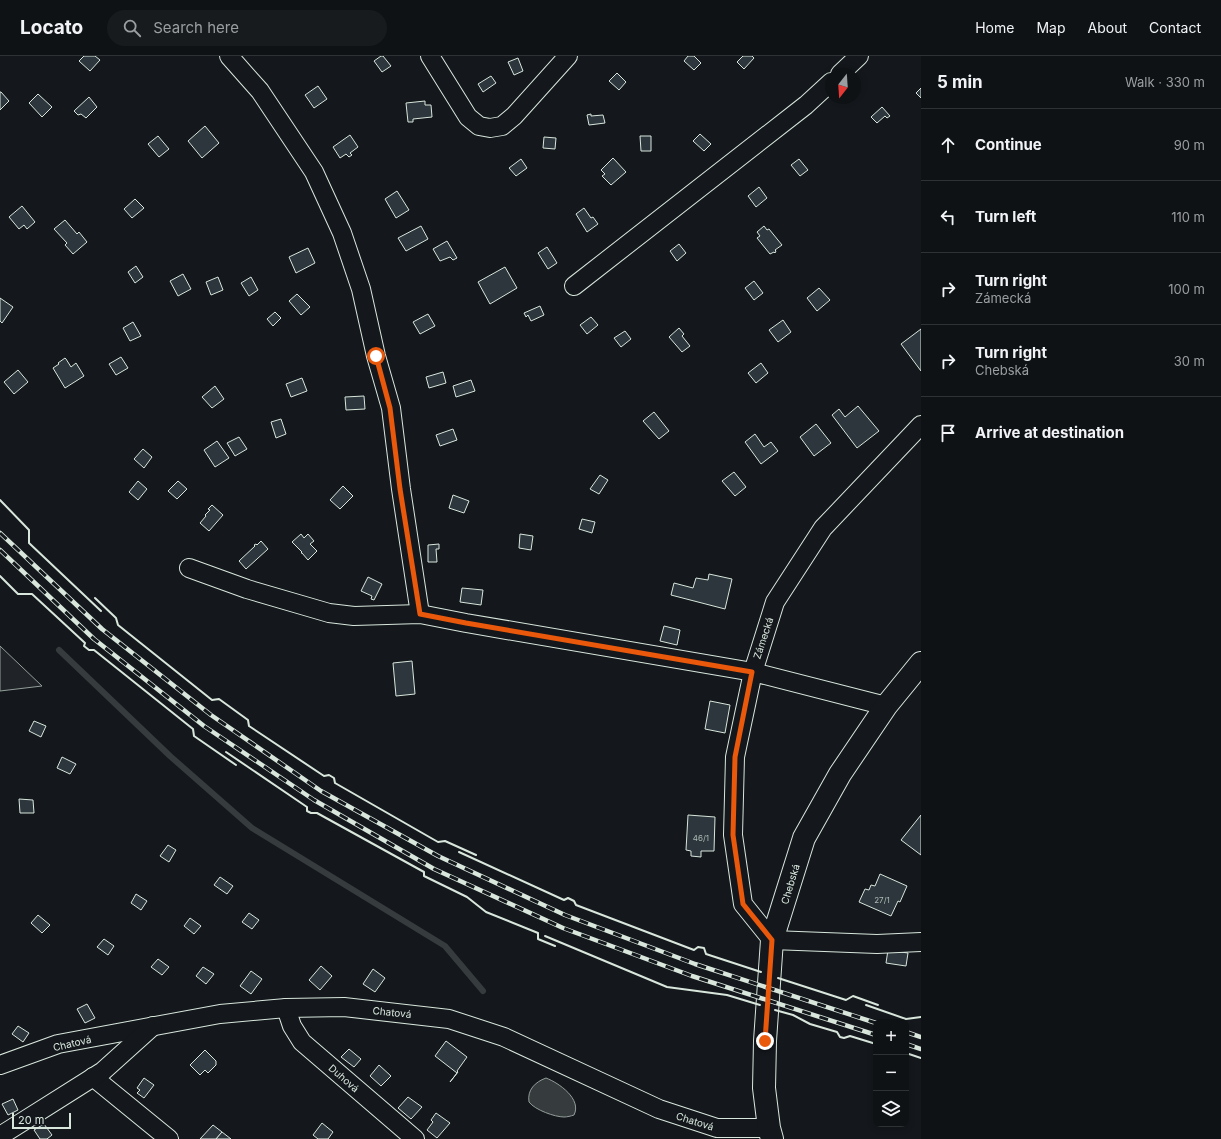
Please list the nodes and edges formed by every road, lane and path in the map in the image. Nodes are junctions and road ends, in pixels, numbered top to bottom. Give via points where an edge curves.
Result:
1 (229, 56) edge
2 (430, 56) edge
3 (568, 56) edge
4 (859, 56) edge
5 (846, 68) edge
6 (825, 88) edge
7 (574, 286) dead end
8 (921, 425) edge
9 (189, 568) dead end
10 (420, 614) junction
11 (921, 663) edge
12 (752, 672) junction
13 (886, 706) junction
14 (772, 940) junction
15 (921, 942) edge
16 (286, 1008) junction
17 (153, 1026) junction
18 (0, 1065) edge
19 (93, 1077) junction
20 (771, 1133) edge
21 (0, 1136) edge
22 (169, 1139) edge
23 (415, 1139) edge

1 - 10 street via 260,91 314,172 342,233 361,289 390,408
2 - 3 street via 468,117 479,126 490,128 502,126 514,116
4 - 5 street
6 - 7 street
8 - 12 street, Zámecká via 822,528 775,602
9 - 10 street via 247,589 329,613 354,616
10 - 12 street
11 - 13 street, Chebská
12 - 13 street
12 - 14 street, Zámecká via 735,757 733,835 743,904
13 - 14 street, Chebská via 840,774 804,838
14 - 15 street via 877,944
14 - 20 street, Chebská via 764,1088
16 - 17 street, Chatová via 220,1014
16 - 20 street, Chatová via 344,1007 449,1019 504,1037 658,1109 717,1128
16 - 23 street, Duhová via 292,1026 302,1042
17 - 18 street, Chatová via 58,1044
17 - 19 street
19 - 21 street
19 - 22 street

